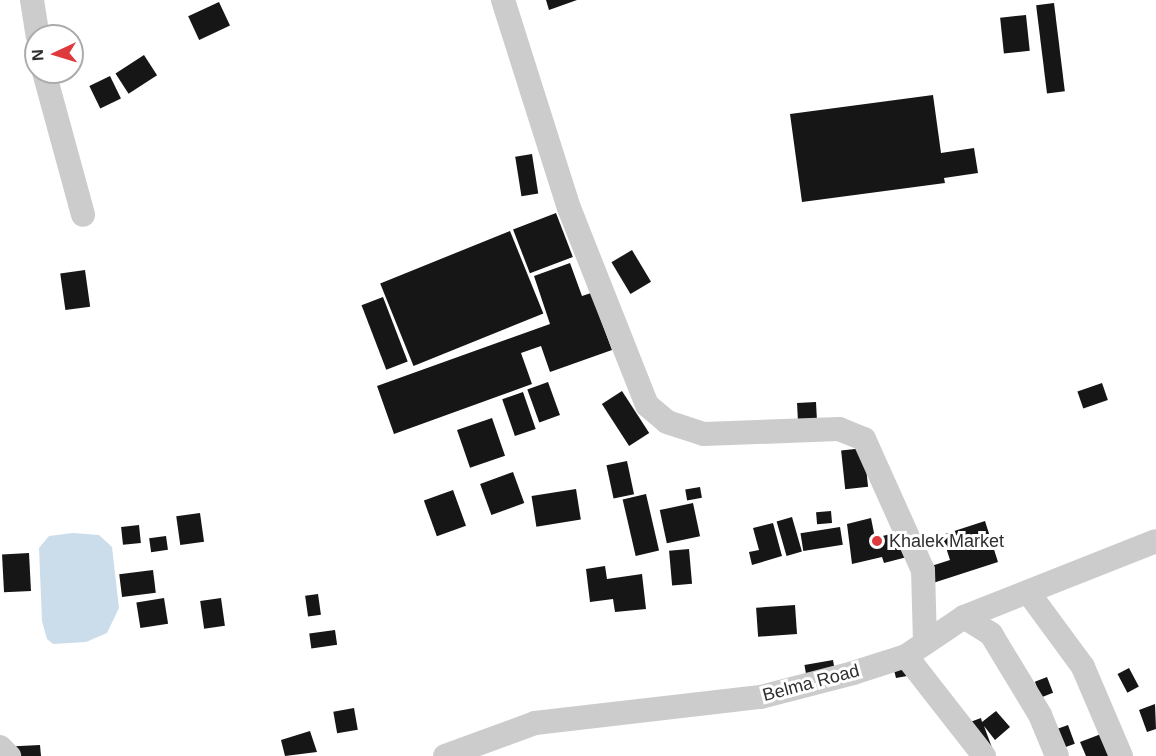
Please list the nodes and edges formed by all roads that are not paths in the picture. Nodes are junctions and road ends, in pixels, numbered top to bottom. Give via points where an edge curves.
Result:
1 (32, 0) edge
2 (503, 0) edge
3 (36, 24) edge
4 (47, 84) edge
5 (83, 215) dead end
6 (1156, 542) edge
7 (1028, 592) junction
8 (964, 617) junction
9 (915, 649) junction
10 (0, 747) edge
11 (9, 756) edge
12 (445, 756) edge
13 (984, 756) edge
14 (1057, 756) edge
15 (1121, 756) edge

1 - 3 street
2 - 9 street via 569,208 647,405 667,422 704,434 839,429 864,439 922,570
4 - 5 street
6 - 7 street, Belma Road
7 - 8 street, Belma Road
7 - 15 street via 1083,667
8 - 9 street, Belma Road
8 - 14 street via 991,634 1040,715
9 - 12 street, Belma Road via 761,697 535,723
9 - 13 street
10 - 11 street

